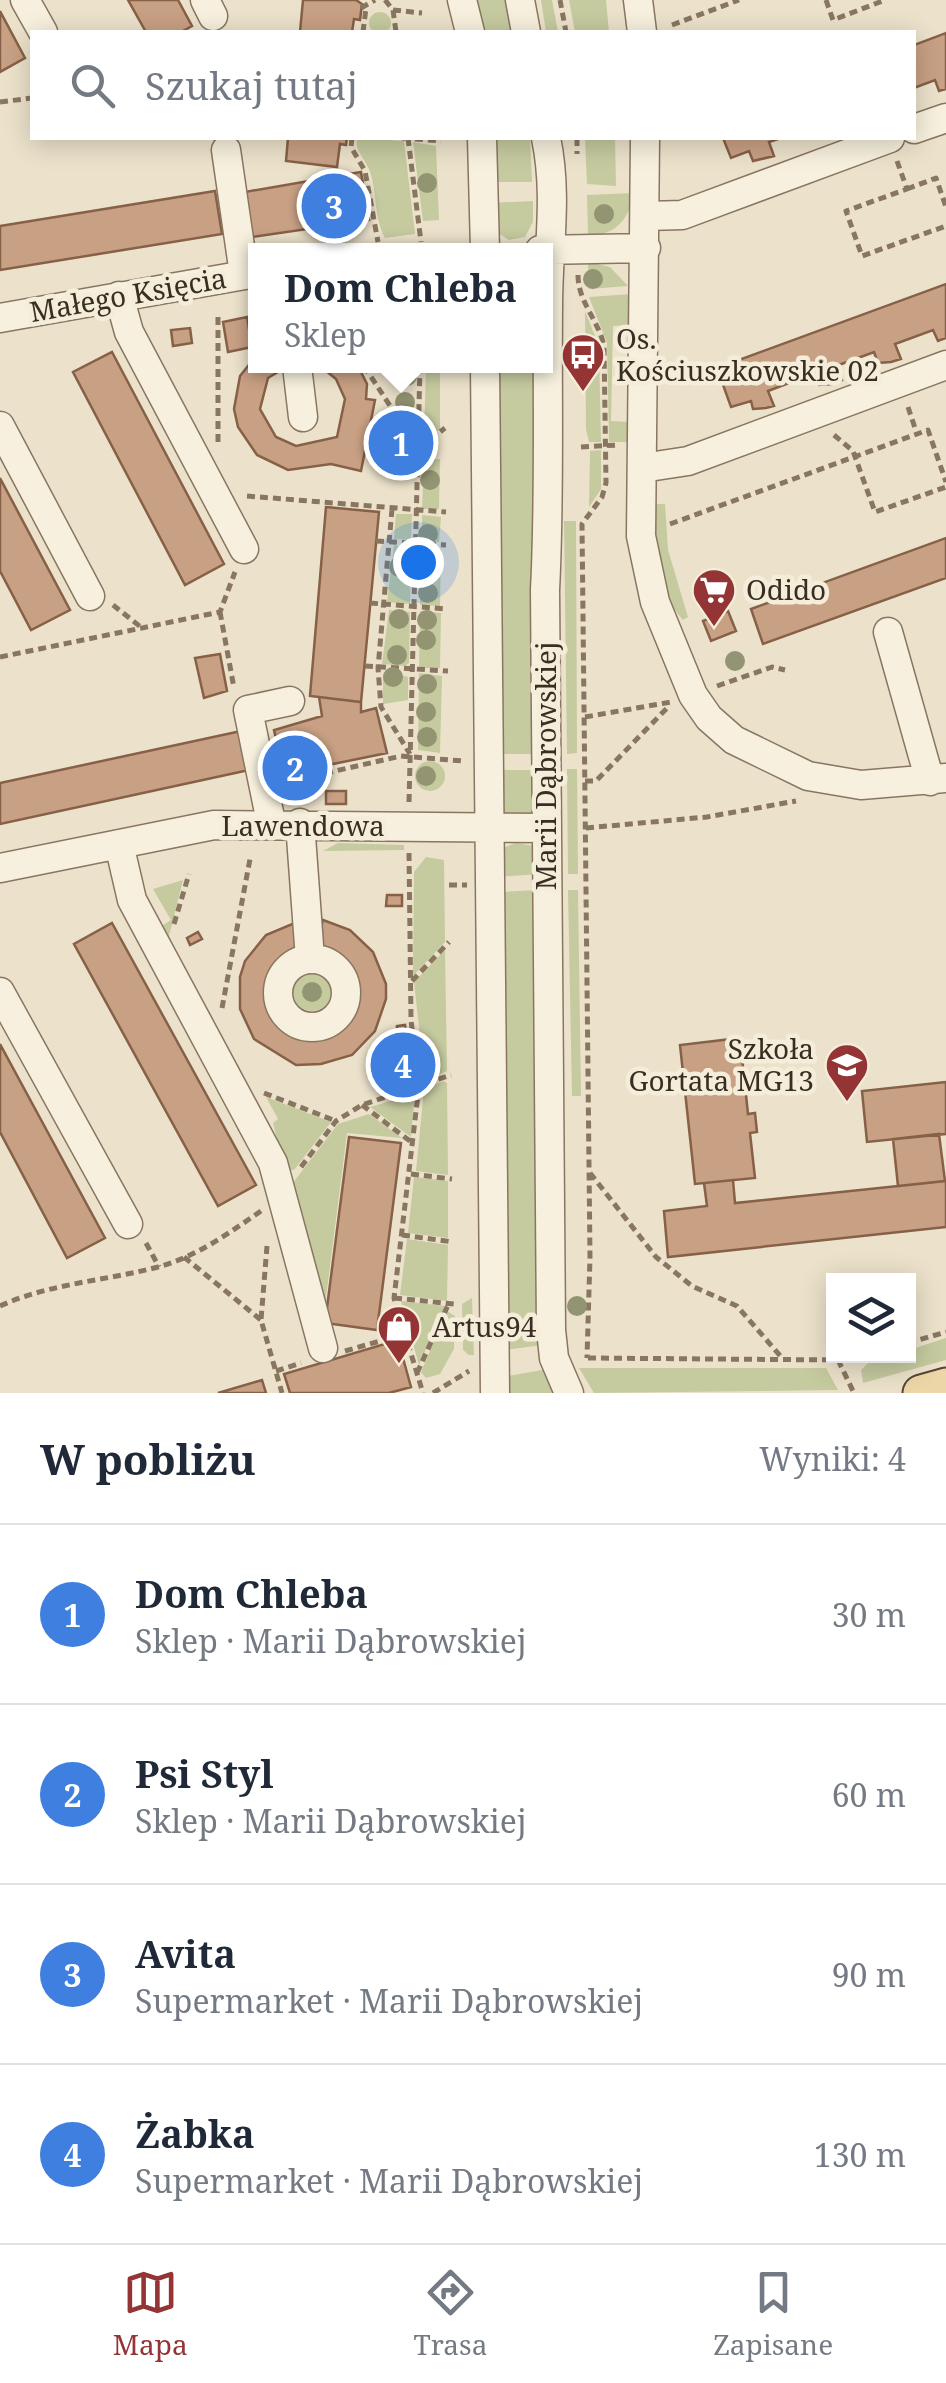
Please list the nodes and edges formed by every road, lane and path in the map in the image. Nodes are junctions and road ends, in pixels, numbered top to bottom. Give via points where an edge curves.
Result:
1 (25, 0) edge
2 (375, 0) edge
3 (385, 0) edge
4 (462, 0) edge
5 (520, 0) edge
6 (560, 0) edge
7 (638, 0) edge
8 (739, 0) edge
9 (826, 0) edge
10 (886, 0) edge
11 (393, 10) junction
12 (422, 13) dead end
13 (672, 25) dead end
14 (42, 30) edge
15 (363, 30) edge
16 (396, 30) edge
17 (470, 30) edge
18 (526, 30) edge
19 (566, 30) edge
20 (642, 30) edge
21 (30, 98) edge
22 (0, 102) edge
23 (946, 118) edge
24 (916, 128) edge
25 (352, 140) edge
26 (406, 140) edge
27 (429, 140) edge
28 (482, 140) edge
29 (546, 140) edge
30 (645, 140) edge
31 (885, 140) edge
32 (891, 140) edge
33 (441, 141) dead end
34 (226, 150) dead end
35 (907, 188) junction
36 (946, 207) edge
37 (646, 216) junction
38 (946, 226) edge
39 (378, 242) dead end
40 (421, 242) dead end
41 (485, 243) edge
42 (547, 243) edge
43 (646, 248) junction
44 (553, 250) edge
45 (248, 264) edge
46 (248, 274) edge
47 (578, 294) dead end
48 (119, 296) junction
49 (218, 315) dead end
50 (0, 318) edge
51 (946, 365) edge
52 (297, 373) edge
53 (369, 373) edge
54 (420, 373) edge
55 (485, 373) edge
56 (546, 373) edge
57 (824, 410) junction
58 (303, 418) dead end
59 (0, 426) edge
60 (445, 428) dead end
61 (419, 437) junction
62 (604, 446) junction
63 (582, 447) dead end
64 (418, 448) junction
65 (225, 454) dead end
66 (855, 456) junction
67 (636, 457) junction
68 (240, 484) dead end
69 (946, 484) edge
70 (392, 509) junction
71 (417, 511) junction
72 (446, 512) dead end
73 (670, 524) dead end
74 (376, 541) dead end
75 (389, 542) junction
76 (417, 545) junction
77 (446, 545) dead end
78 (244, 549) joint
79 (90, 596) joint
80 (370, 603) dead end
81 (384, 605) junction
82 (415, 608) junction
83 (447, 609) dead end
84 (220, 612) junction
85 (142, 628) junction
86 (888, 632) dead end
87 (0, 657) edge
88 (365, 666) dead end
89 (378, 668) junction
90 (414, 670) junction
91 (786, 670) dead end
92 (448, 671) dead end
93 (707, 690) dead end
94 (235, 696) dead end
95 (290, 701) dead end
96 (674, 701) dead end
97 (663, 712) dead end
98 (585, 717) junction
99 (412, 756) junction
100 (577, 761) dead end
101 (585, 761) junction
102 (470, 762) dead end
103 (938, 779) edge
104 (586, 781) junction
105 (264, 788) junction
106 (809, 802) dead end
107 (409, 815) dead end
108 (271, 822) junction
109 (300, 823) junction
110 (546, 828) junction
111 (586, 828) junction
112 (490, 830) junction
113 (408, 838) dead end
114 (119, 844) junction
115 (250, 859) dead end
116 (0, 868) edge
117 (188, 874) dead end
118 (449, 885) dead end
119 (470, 885) dead end
120 (449, 942) dead end
121 (158, 950) junction
122 (310, 959) dead end
123 (410, 984) junction
124 (0, 992) edge
125 (198, 1024) junction
126 (451, 1075) dead end
127 (420, 1086) junction
128 (264, 1093) dead end
129 (362, 1105) junction
130 (336, 1121) junction
131 (414, 1144) junction
132 (298, 1170) dead end
133 (589, 1171) junction
134 (411, 1174) junction
135 (452, 1179) dead end
136 (270, 1221) dead end
137 (128, 1224) dead end
138 (402, 1235) junction
139 (268, 1239) dead end
140 (453, 1242) dead end
141 (184, 1257) junction
142 (394, 1298) junction
143 (1, 1304) edge
144 (261, 1320) junction
145 (946, 1332) edge
146 (916, 1341) edge
147 (323, 1348) dead end
148 (574, 1356) dead end
149 (587, 1358) junction
150 (826, 1360) edge
151 (785, 1361) junction
152 (839, 1363) edge
153 (473, 1370) dead end
154 (416, 1374) junction
155 (946, 1386) edge
156 (282, 1393) edge
157 (423, 1393) edge
158 (433, 1393) edge
159 (496, 1393) edge
160 (570, 1393) edge
161 (854, 1393) edge
162 (921, 1393) edge

1 - 14 street
2 - 15 path via 364,8
3 - 11 path
4 - 17 street
5 - 18 street
6 - 19 path
7 - 20 street
8 - 13 path
9 - 10 path via 833,20
11 - 12 path
11 - 16 path
21 - 22 path
23 - 24 street
25 - 39 path via 366,171
26 - 40 path
27 - 33 path
28 - 41 street
29 - 42 street, Marii Dąbrowskiej via 554,192
30 - 37 street
31 - 37 street via 686,213
32 - 35 path
34 - 45 street
35 - 36 path via 936,178
35 - 38 path via 846,210 862,256
37 - 43 street
43 - 44 street
43 - 67 street
46 - 48 street, Małego Księcia
47 - 62 path via 604,346
48 - 50 street, Małego Księcia
48 - 78 street via 129,332
49 - 65 path via 217,440
51 - 57 street
52 - 58 street
53 - 61 path via 400,421
54 - 61 path
55 - 112 street, Marii Dąbrowskiej
56 - 110 street, Marii Dąbrowskiej
57 - 66 path via 836,440
57 - 67 street via 688,461
59 - 79 street
60 - 64 path
61 - 64 path
62 - 63 path
62 - 67 path
62 - 98 path via 604,490 582,524
64 - 71 path
66 - 69 path via 928,430
66 - 69 path via 875,512
66 - 73 path
67 - 103 street via 650,584 679,665 709,718 769,760 826,782
68 - 70 path via 248,498
70 - 71 path
70 - 75 path
71 - 72 path
71 - 76 path
74 - 75 path
75 - 76 path
75 - 81 path
76 - 77 path
76 - 82 path
78 - 84 path
79 - 85 path via 99,595
80 - 81 path
81 - 82 path
81 - 89 path
82 - 83 path
82 - 90 path
84 - 85 path
84 - 94 path
85 - 87 path
86 - 103 street
88 - 89 path
89 - 90 path
89 - 99 path via 381,707
90 - 92 path
90 - 99 path
91 - 93 path via 772,666
95 - 105 street via 248,710
96 - 98 path
97 - 104 path via 596,781
98 - 101 path
99 - 102 path
99 - 105 path
99 - 107 path
100 - 101 path
101 - 104 path
104 - 111 path
105 - 108 street
106 - 111 path
108 - 109 street, Lawendowa
108 - 114 street, Lawendowa via 214,825
109 - 112 street, Lawendowa
109 - 122 street
110 - 112 street, Lawendowa
110 - 160 street, Marii Dąbrowskiej via 550,1330
111 - 133 path
112 - 159 street, Marii Dąbrowskiej
113 - 123 path
114 - 116 street, Lawendowa
114 - 121 street via 132,900
115 - 125 path via 221,1010
117 - 121 path via 169,943
118 - 119 path
120 - 123 path
121 - 125 street
123 - 127 path
124 - 137 street
125 - 147 street via 273,1164
126 - 127 path
127 - 129 path
127 - 131 path
128 - 130 path
129 - 130 path
129 - 131 path
130 - 132 path
131 - 134 path
133 - 149 path
133 - 151 path via 656,1257 692,1286 737,1306
134 - 135 path
134 - 138 path
136 - 141 path via 272,1204
138 - 140 path
138 - 142 path
139 - 144 path
141 - 143 path
141 - 144 path
142 - 154 path
142 - 154 path via 452,1304
144 - 156 path
145 - 146 path
148 - 149 path
149 - 151 path
150 - 151 path
152 - 161 path
153 - 158 path
154 - 157 path
155 - 162 main road

